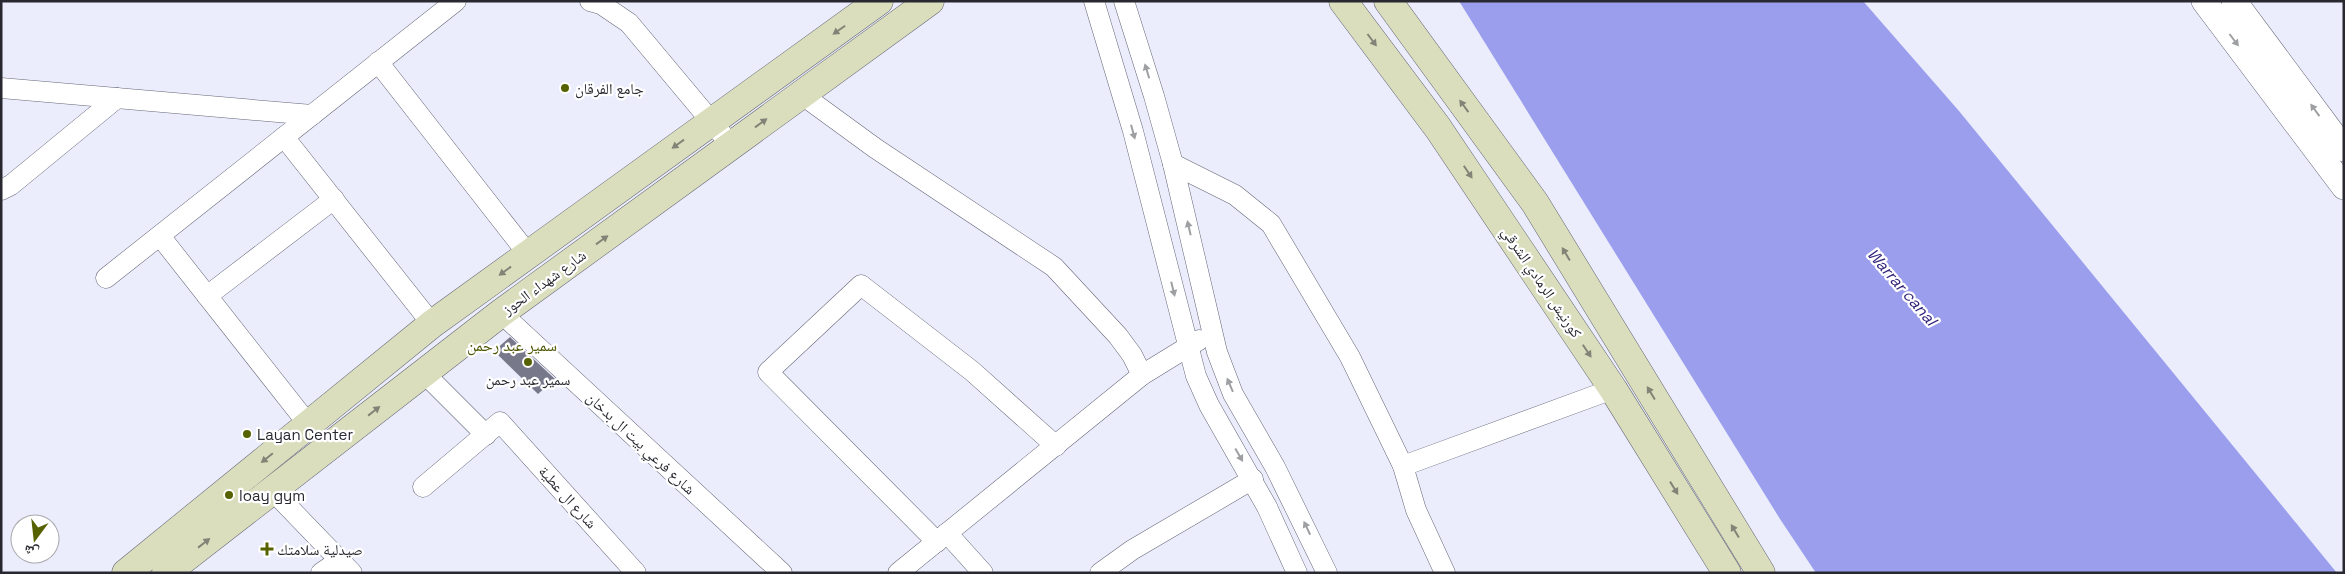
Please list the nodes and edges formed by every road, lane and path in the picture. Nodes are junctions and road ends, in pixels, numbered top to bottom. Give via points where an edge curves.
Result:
1 (456, 1) edge
2 (590, 1) edge
3 (879, 1) edge
4 (930, 1) edge
5 (1094, 1) edge
6 (1124, 1) edge
7 (1343, 1) edge
8 (1388, 1) edge
9 (2204, 1) edge
10 (2234, 1) edge
11 (378, 62) junction
12 (1, 88) edge
13 (801, 94) junction
14 (118, 98) junction
15 (312, 115) junction
16 (711, 121) junction
17 (284, 137) junction
18 (731, 145) junction
19 (2344, 150) edge
20 (1173, 164) junction
21 (2344, 187) edge
22 (1, 190) edge
23 (334, 199) junction
24 (160, 236) junction
25 (528, 254) junction
26 (106, 278) dead end
27 (207, 296) junction
28 (501, 313) junction
29 (432, 324) junction
30 (1212, 334) junction
31 (1187, 346) junction
32 (423, 372) junction
33 (1142, 375) junction
34 (1613, 389) junction
35 (308, 424) junction
36 (493, 428) junction
37 (1056, 446) junction
38 (1403, 466) junction
39 (1252, 479) junction
40 (237, 482) junction
41 (423, 487) dead end
42 (263, 497) junction
43 (942, 537) junction
44 (346, 566) edge
45 (1718, 569) edge
46 (1107, 571) edge
47 (126, 573) edge
48 (166, 573) edge
49 (321, 573) edge
50 (636, 573) edge
51 (782, 573) edge
52 (898, 573) edge
53 (983, 573) edge
54 (1296, 573) edge
55 (1326, 573) edge
56 (1445, 573) edge
57 (1761, 573) edge

1 - 11 street
2 - 16 street via 601,4 628,23
3 -> 16 main road
4 - 13 main road, شارع شهداء الحوز
5 -> 31 street via 1133,131
20 -> 6 street
7 -> 34 main road, كورنيش الرمادي الشرقي via 1438,128
57 -> 8 main road via 1534,203
9 -> 21 street
19 -> 10 street
11 - 15 street
11 - 25 street
12 - 14 street
18 -> 13 main road, شارع شهداء الحوز
13 - 33 street via 875,148 1054,268 1118,336
14 - 15 street
14 - 22 street
15 - 17 street
16 - 18 street
16 -> 25 main road
17 - 23 street
17 - 24 street
28 -> 18 main road, شارع شهداء الحوز
30 -> 20 street
20 - 38 street via 1235,195 1271,224 1350,357
23 - 27 street
23 - 29 street
24 - 26 street
24 - 27 street
25 -> 29 main road
27 - 35 street
28 - 32 main road, شارع شهداء الحوز
28 - 51 street, شارع فرعي بيت ال بدخان
29 - 35 main road
30 - 31 street
55 -> 30 street via 1287,490 1233,394
31 - 33 street
31 -> 39 street via 1202,390
32 - 36 street, شارع ال عطية
42 -> 32 main road, شارع شهداء الحوز
33 - 37 street
34 - 38 street
34 -> 45 main road, كورنيش الرمادي الشرقي
35 -> 40 main road
36 - 41 street
36 - 50 street, شارع ال عطية
37 - 43 street
37 - 43 street via 972,372 860,285 768,372
38 - 56 street via 1416,510
39 - 46 street
39 - 54 street via 1281,535
40 - 42 main road
40 - 47 main road
42 - 44 street
48 -> 42 main road, شارع شهداء الحوز
43 - 52 street
43 - 53 street
44 - 49 street

